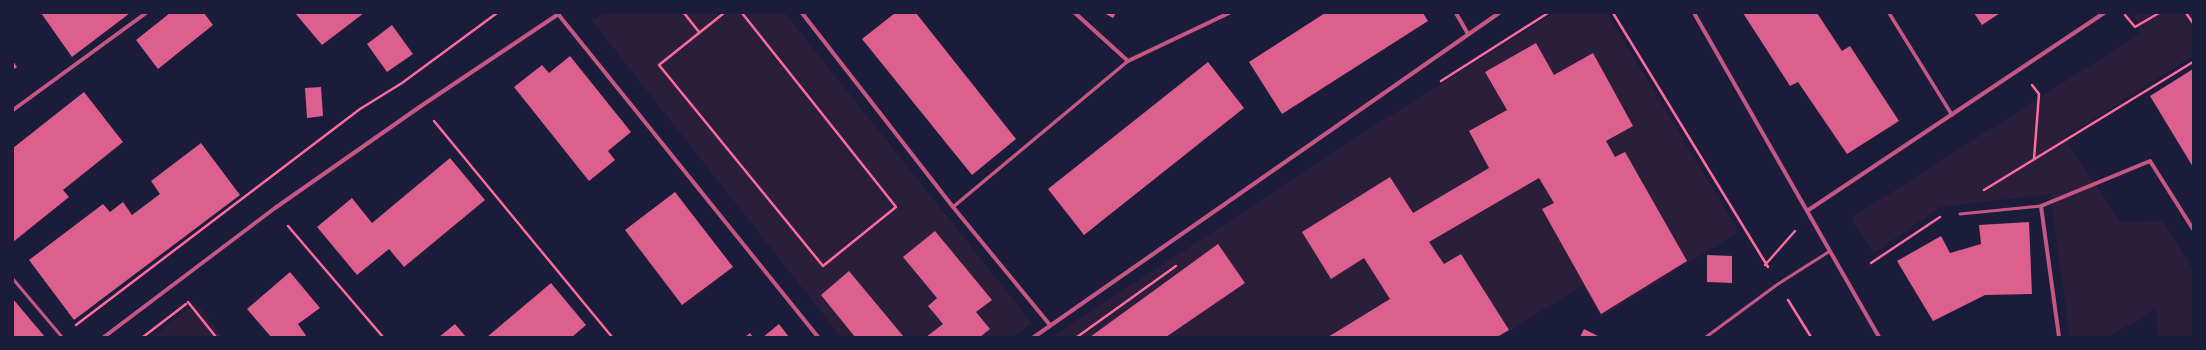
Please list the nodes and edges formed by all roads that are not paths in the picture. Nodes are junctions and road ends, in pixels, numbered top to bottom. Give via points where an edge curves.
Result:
1 (146, 13) edge
2 (802, 13) edge
3 (1075, 13) edge
4 (1229, 13) edge
5 (1456, 13) edge
6 (1499, 13) edge
7 (1694, 13) edge
8 (1889, 13) edge
9 (2104, 13) edge
10 (559, 14) edge
11 (1468, 34) junction
12 (1128, 61) junction
13 (13, 110) edge
14 (1952, 115) junction
15 (2041, 206) junction
16 (953, 208) junction
17 (1807, 211) junction
18 (1960, 214) dead end
19 (2193, 229) edge
20 (1830, 251) junction
21 (13, 279) edge
22 (1050, 325) junction
23 (62, 336) edge
24 (104, 337) edge
25 (818, 337) edge
26 (1034, 337) edge
27 (1706, 337) edge
28 (1879, 337) edge
29 (2059, 337) edge

1 - 13 street
2 - 16 street
3 - 12 street
4 - 12 street
5 - 11 street
6 - 11 street
7 - 17 street
8 - 14 street
9 - 14 street
10 - 24 street via 421,106 263,217
10 - 25 street
11 - 22 street
12 - 16 street
14 - 17 street
15 - 18 lane
15 - 19 street via 2150,161
15 - 29 street
16 - 22 street
17 - 20 street
20 - 27 lane via 1778,284
20 - 28 street
21 - 23 lane
22 - 26 street

